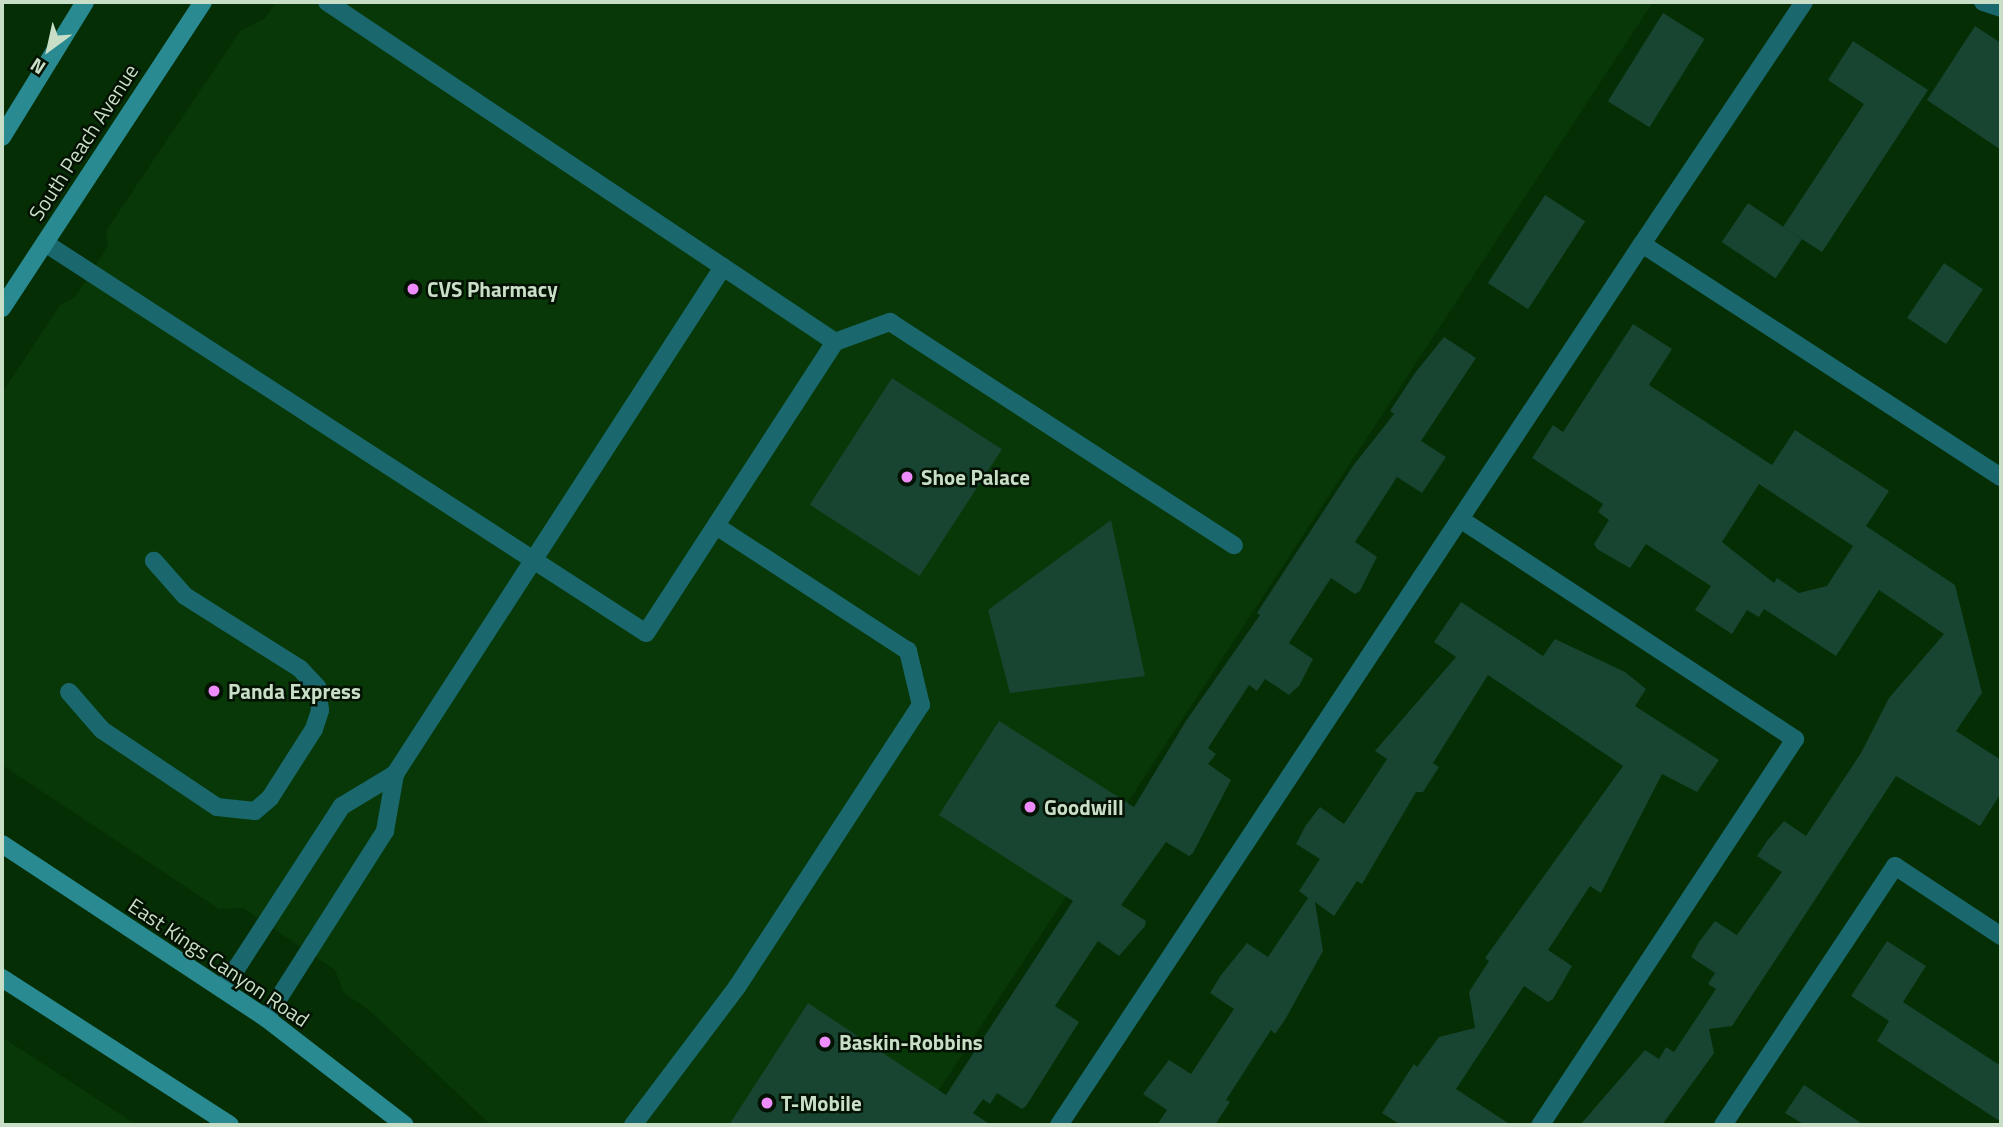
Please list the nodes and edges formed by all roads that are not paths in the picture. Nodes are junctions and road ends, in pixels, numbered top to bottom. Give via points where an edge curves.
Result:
1 (85, 2) edge
2 (203, 2) edge
3 (327, 2) edge
4 (1804, 2) edge
5 (1983, 2) edge
6 (2001, 8) edge
7 (2, 137) edge
8 (45, 243) junction
9 (1642, 244) junction
10 (723, 267) junction
11 (2, 308) edge
12 (835, 342) junction
13 (2001, 477) edge
14 (1460, 520) junction
15 (716, 526) junction
16 (1234, 545) dead end
17 (154, 561) dead end
18 (533, 561) junction
19 (69, 692) dead end
20 (395, 774) junction
21 (2, 844) edge
22 (2001, 936) edge
23 (2, 978) edge
24 (223, 989) junction
25 (266, 1018) junction
26 (230, 1125) edge
27 (405, 1125) edge
28 (633, 1125) edge
29 (1059, 1125) edge
30 (1540, 1125) edge
31 (1723, 1125) edge

1 - 7 main road
2 - 8 main road, South Peach Avenue
3 - 10 street
4 - 9 street
5 - 6 street
8 - 11 main road, South Peach Avenue
8 - 18 street
9 - 13 street
9 - 14 street
10 - 12 street
10 - 18 street
12 - 15 street
12 - 16 street via 890,322
14 - 29 street
14 - 30 street via 1795,739
15 - 18 street via 646,633
15 - 28 street via 908,651 920,705 737,986
17 - 19 street via 185,596 299,668 317,687 320,710 314,729 270,798 255,811 217,807 102,730
18 - 20 street
20 - 24 street via 342,806
20 - 25 street via 385,831
21 - 24 main road, East Kings Canyon Road
22 - 31 street via 1895,866
23 - 26 main road
24 - 25 main road, East Kings Canyon Road
25 - 27 main road, East Kings Canyon Road

